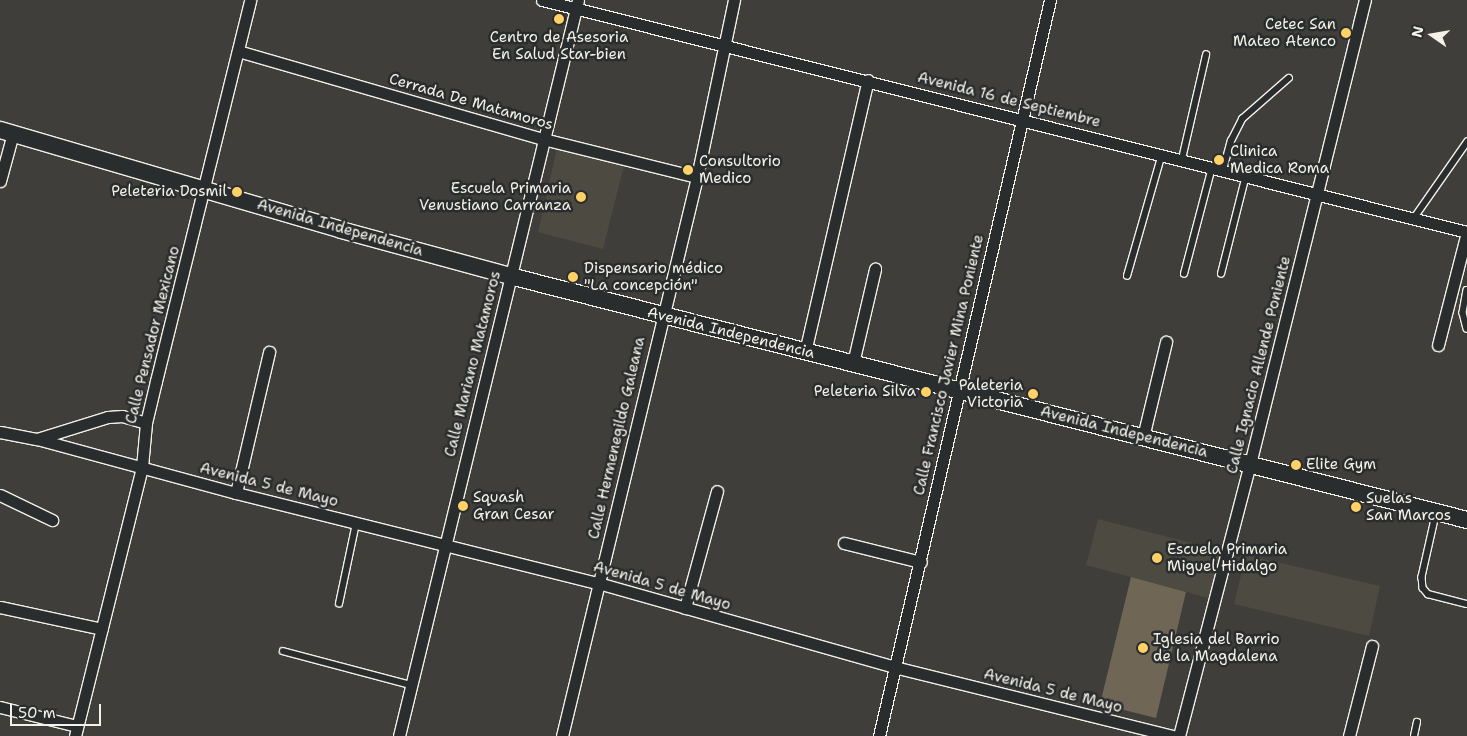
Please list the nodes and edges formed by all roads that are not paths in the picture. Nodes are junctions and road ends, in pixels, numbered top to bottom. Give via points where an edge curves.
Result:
1 (250, 0) edge
2 (542, 0) edge
3 (734, 0) edge
4 (1050, 0) edge
5 (1365, 0) edge
6 (577, 3) edge
7 (724, 44) junction
8 (238, 51) junction
9 (1206, 55) dead end
10 (1289, 78) dead end
11 (868, 80) junction
12 (1020, 119) junction
13 (6, 131) edge
14 (543, 139) junction
15 (1467, 142) edge
16 (1162, 154) junction
17 (1182, 159) junction
18 (1217, 168) junction
19 (1246, 175) junction
20 (697, 177) junction
21 (0, 181) edge
22 (204, 187) junction
23 (1316, 193) junction
24 (1414, 218) junction
25 (1467, 232) edge
26 (875, 269) dead end
27 (1184, 274) dead end
28 (1221, 274) dead end
29 (510, 276) junction
30 (1127, 276) dead end
31 (1467, 290) edge
32 (661, 315) junction
33 (1467, 329) edge
34 (1166, 342) dead end
35 (1438, 345) dead end
36 (269, 352) dead end
37 (804, 352) junction
38 (853, 363) junction
39 (958, 389) junction
40 (146, 423) junction
41 (0, 432) edge
42 (1143, 437) junction
43 (38, 439) junction
44 (1250, 464) junction
45 (142, 467) junction
46 (717, 491) dead end
47 (236, 493) junction
48 (0, 495) edge
49 (1437, 512) junction
50 (52, 520) dead end
51 (1467, 520) edge
52 (356, 522) junction
53 (844, 543) dead end
54 (445, 544) junction
55 (921, 562) junction
56 (598, 583) junction
57 (339, 604) dead end
58 (1467, 604) edge
59 (0, 607) edge
60 (685, 608) junction
61 (102, 629) junction
62 (1372, 646) dead end
63 (283, 651) dead end
64 (894, 667) junction
65 (411, 685) junction
66 (0, 707) edge
67 (1418, 722) dead end
68 (76, 731) edge
69 (399, 736) edge
70 (562, 736) edge
71 (879, 736) edge
72 (1173, 736) edge
73 (1179, 736) edge
74 (1349, 736) edge
75 (1414, 736) edge

1 - 8 street, Calle Pensador Mexicano
2 - 6 street, Avenida 16 de Septiembre
3 - 7 street, Calle Hermenegildo Galeana
4 - 12 street, Calle Francisco Javier Mina Poniente
5 - 23 street, Calle Ignacio Allende Poniente
6 - 7 street, Avenida 16 de Septiembre
6 - 14 street, Calle Mariano Matamoros
7 - 11 street, Avenida 16 de Septiembre
7 - 20 street, Calle Hermenegildo Galeana
8 - 14 street, Cerrada De Matamoros
8 - 22 street, Calle Pensador Mexicano
9 - 17 lane
10 - 18 lane via 1242,119
11 - 12 street, Avenida 16 de Septiembre
11 - 37 street
12 - 16 street, Avenida 16 de Septiembre
12 - 39 street, Calle Francisco Javier Mina Poniente
13 - 21 street
13 - 22 main road, Avenida Independencia
14 - 20 street, Cerrada De Matamoros
14 - 29 street, Calle Mariano Matamoros
15 - 24 lane
16 - 17 street, Avenida 16 de Septiembre
16 - 30 lane
17 - 18 street, Avenida 16 de Septiembre
18 - 19 street, Avenida 16 de Septiembre
18 - 27 lane
19 - 23 street, Avenida 16 de Septiembre
19 - 28 lane
20 - 32 street, Calle Hermenegildo Galeana
22 - 29 main road, Avenida Independencia via 341,230
22 - 40 street, Calle Pensador Mexicano
23 - 24 street, Avenida 16 de Septiembre
23 - 44 street, Calle Ignacio Allende Poniente
24 - 25 street, Avenida 16 de Septiembre
25 - 35 street
26 - 38 street
29 - 32 main road, Avenida Independencia
29 - 54 street, Calle Mariano Matamoros
31 - 33 lane via 1463,312
32 - 37 main road, Avenida Independencia
32 - 56 street, Calle Hermenegildo Galeana
34 - 42 street
36 - 47 street
37 - 38 main road, Avenida Independencia
38 - 39 main road, Avenida Independencia
39 - 42 main road, Avenida Independencia
39 - 55 street, Calle Francisco Javier Mina Poniente
40 - 43 street via 122,416 108,417
40 - 45 street, Calle Pensador Mexicano
41 - 43 street, Avenida 5 de Mayo
42 - 44 main road, Avenida Independencia
43 - 45 street, Avenida 5 de Mayo
44 - 49 main road, Avenida Independencia
44 - 73 street, Calle Ignacio Allende Poniente
45 - 47 street, Avenida 5 de Mayo
45 - 61 street, Calle Pensador Mexicano
46 - 60 street
47 - 52 street, Avenida 5 de Mayo
48 - 50 street
49 - 51 main road, Avenida Independencia
49 - 58 lane via 1422,577 1423,588 1428,594
52 - 54 street, Avenida 5 de Mayo
52 - 57 lane
53 - 55 street
54 - 56 street, Avenida 5 de Mayo
54 - 65 street, Calle Mariano Matamoros
55 - 64 street, Calle Francisco Javier Mina Poniente
56 - 60 street, Avenida 5 de Mayo
56 - 70 street, Calle Hermenegildo Galeana
59 - 61 street
60 - 64 street, Avenida 5 de Mayo
61 - 68 street, Calle Pensador Mexicano
62 - 74 street
63 - 65 lane
64 - 71 street, Calle Francisco Javier Mina Poniente
64 - 72 street, Avenida 5 de Mayo
65 - 69 street, Calle Mariano Matamoros
66 - 68 street
67 - 75 lane

